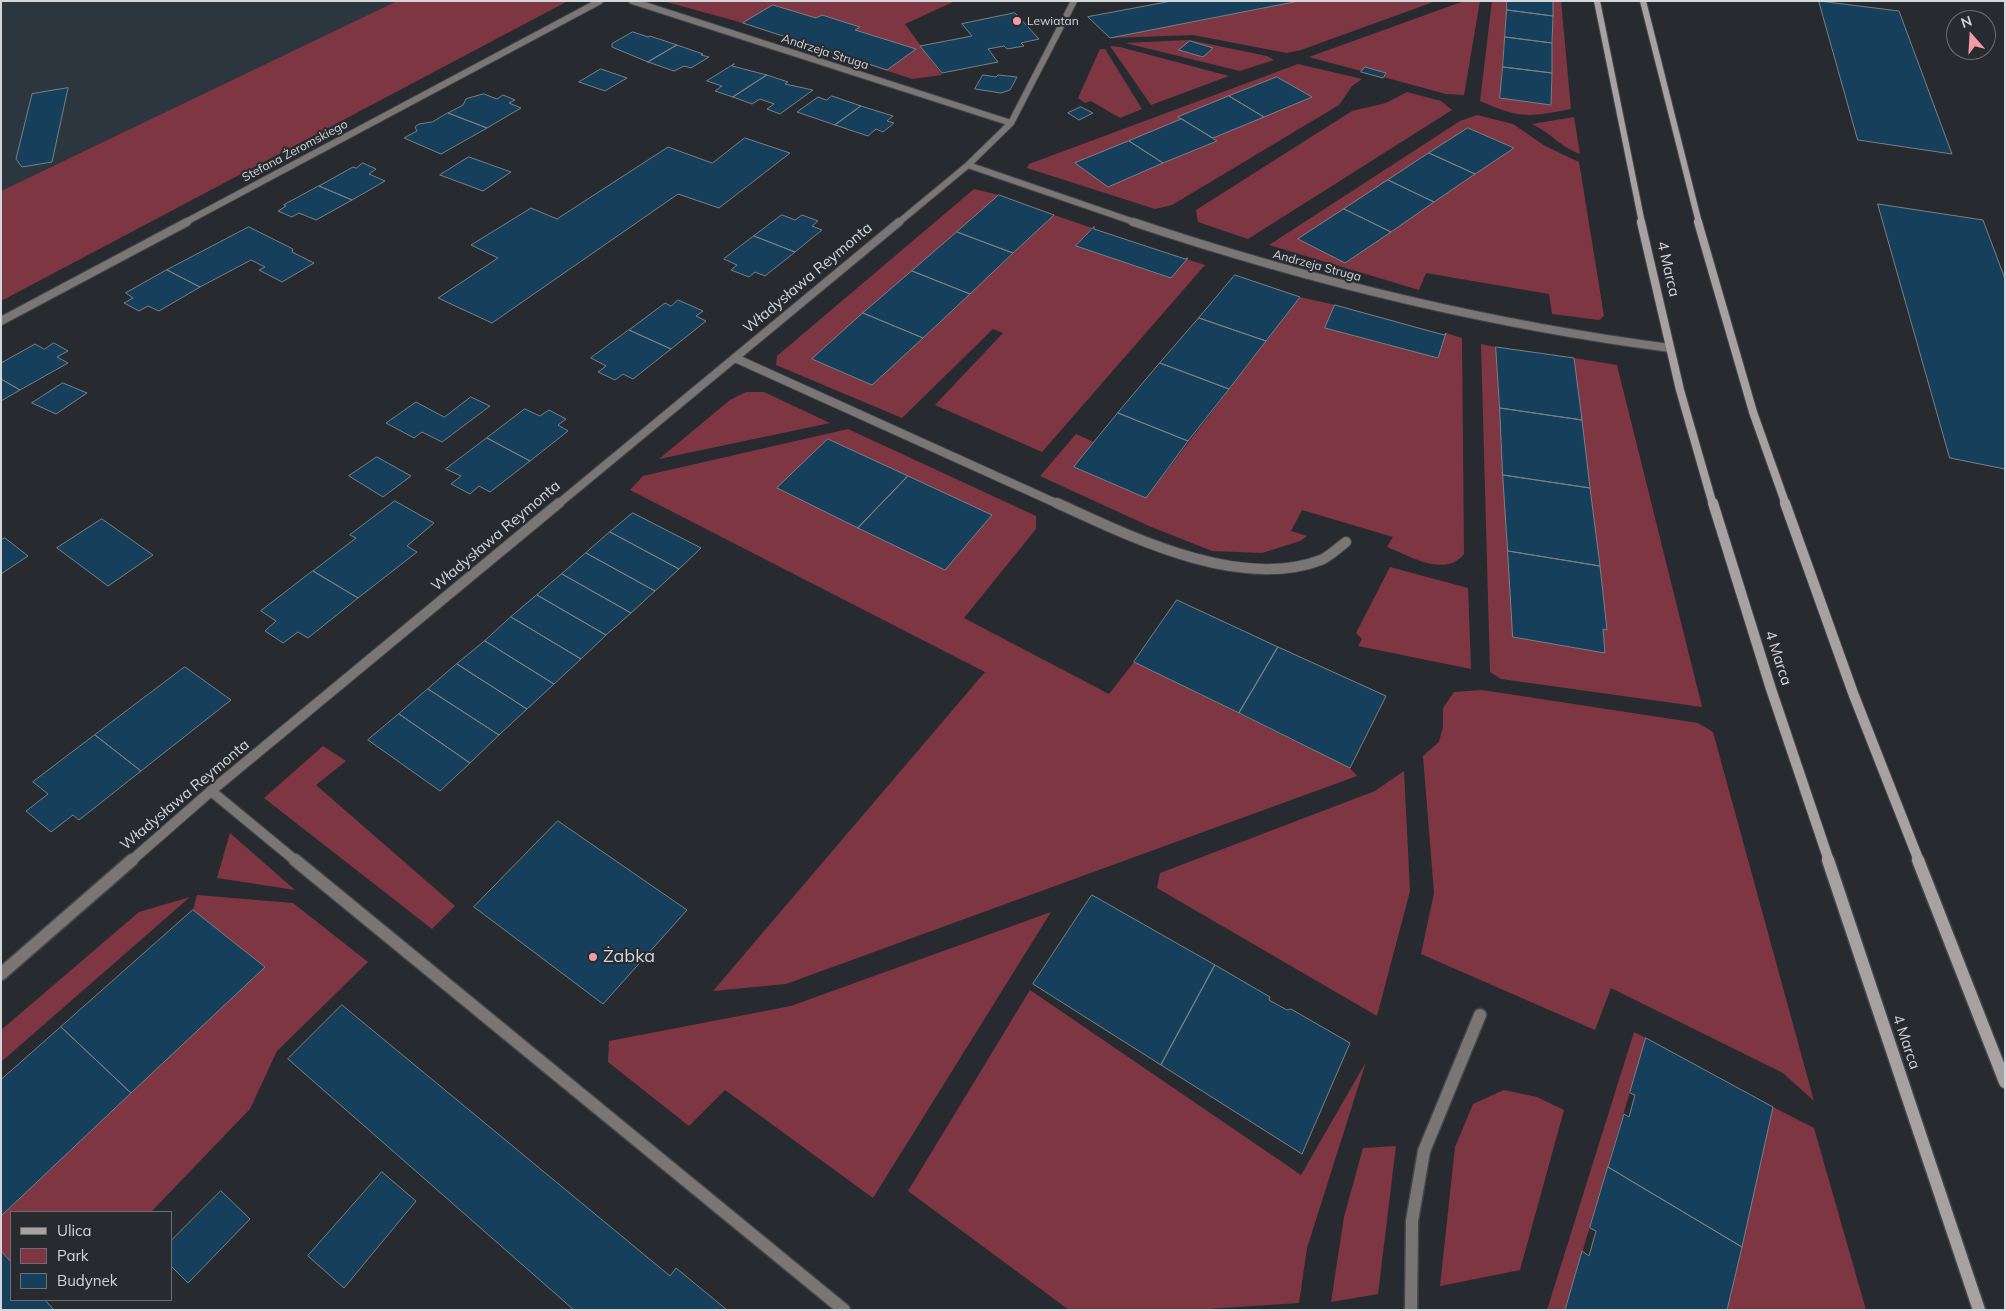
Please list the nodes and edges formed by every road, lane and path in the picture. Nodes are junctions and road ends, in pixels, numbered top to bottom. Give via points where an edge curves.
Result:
1 (600, 1) edge
2 (632, 1) edge
3 (1074, 1) edge
4 (1597, 1) edge
5 (1643, 1) edge
6 (1011, 122) junction
7 (968, 165) junction
8 (1, 321) edge
9 (1670, 348) junction
10 (735, 358) junction
11 (1346, 542) dead end
12 (211, 792) junction
13 (1, 974) edge
14 (1480, 1015) dead end
15 (2005, 1082) edge
16 (844, 1310) edge
17 (1410, 1310) edge
18 (1979, 1310) edge

1 - 8 street, Stefana Żeromskiego
2 - 6 street, Andrzeja Struga
3 - 6 street, Władysława Reymonta
4 - 9 main road, 4 Marca via 1638,210
5 - 15 main road via 1696,214 1753,412 1853,693
6 - 7 street, Władysława Reymonta
7 - 9 street, Andrzeja Struga via 1222,250 1326,281 1469,315
7 - 10 street, Władysława Reymonta
9 - 18 main road, 4 Marca via 1700,462 1771,689
10 - 11 street via 1143,542 1224,565 1266,570 1300,566 1323,559
10 - 12 street, Władysława Reymonta
12 - 13 street, Władysława Reymonta
12 - 16 street
14 - 17 street via 1424,1151 1412,1221

